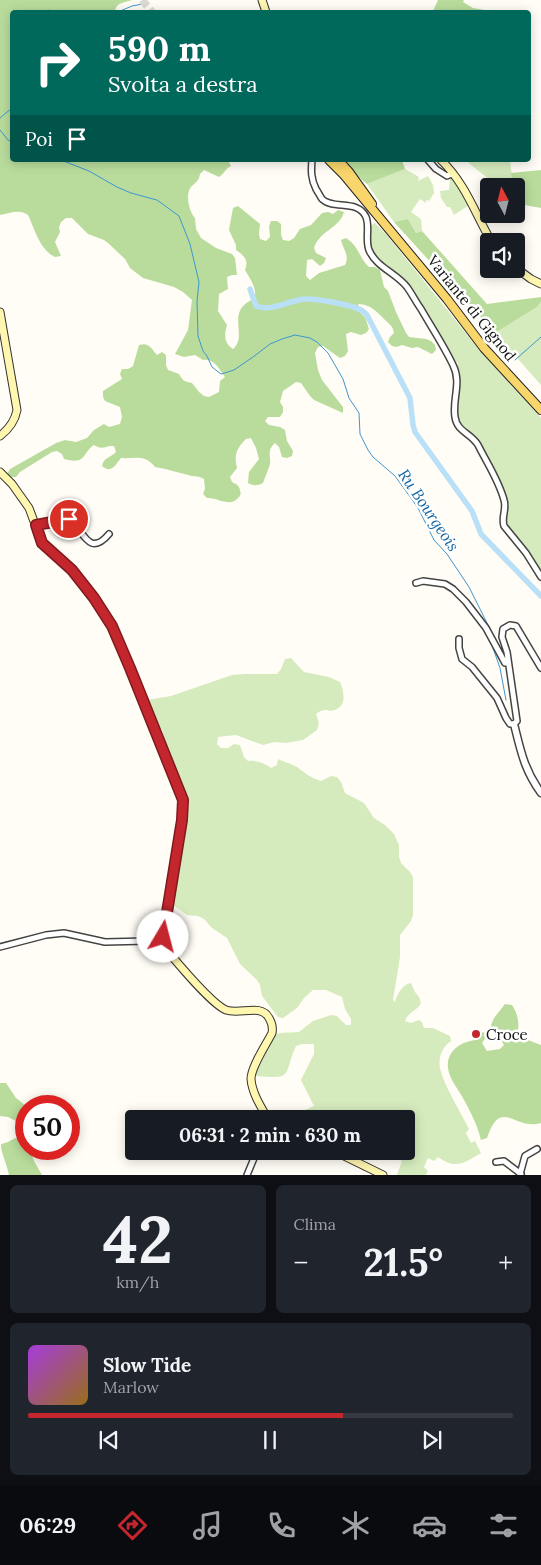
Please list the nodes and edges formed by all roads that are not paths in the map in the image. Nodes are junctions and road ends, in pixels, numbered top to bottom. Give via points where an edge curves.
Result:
1 (312, 162) edge
2 (331, 162) edge
3 (340, 162) edge
4 (430, 162) edge
5 (444, 162) edge
6 (454, 172) junction
7 (383, 222) junction
8 (487, 233) edge
9 (525, 275) edge
10 (541, 284) edge
11 (0, 312) edge
12 (541, 410) edge
13 (0, 436) edge
14 (0, 472) edge
15 (36, 525) junction
16 (109, 534) dead end
17 (541, 577) edge
18 (416, 583) dead end
19 (459, 639) dead end
20 (508, 663) junction
21 (541, 668) edge
22 (514, 724) junction
23 (541, 793) edge
24 (162, 943) junction
25 (0, 947) edge
26 (263, 1110) edge
27 (537, 1149) dead end
28 (253, 1160) edge
29 (352, 1160) edge
30 (496, 1162) dead end
31 (521, 1174) edge
32 (247, 1175) edge
33 (383, 1175) edge

1 - 17 street via 310,174 323,200 363,212 368,225 368,249 406,286 443,346 457,375 457,424 474,438 505,502 504,526
2 - 7 main road, Variante di Gignod
3 - 7 main road, Variante di Gignod via 365,192
4 - 6 street via 447,176
5 - 6 main road
6 - 8 main road
7 - 12 main road, Variante di Gignod via 484,348
9 - 10 main road
11 - 13 main road via 17,410 11,426
14 - 15 main road via 29,508
15 - 16 street via 69,519 91,543 105,540
15 - 24 main road via 42,543 72,570 112,626 181,793 183,809
18 - 20 street via 423,581 453,588 486,628
19 - 22 street via 462,659 490,688 508,722
20 - 21 street via 503,629 516,626
20 - 22 street via 517,721
22 - 23 street via 522,760
24 - 25 street via 105,942 64,933
24 - 26 main road via 214,1002 226,1010 256,1010 267,1015 272,1033 251,1079
27 - 31 street via 525,1156
28 - 32 street
29 - 33 main road
30 - 31 street via 504,1161

